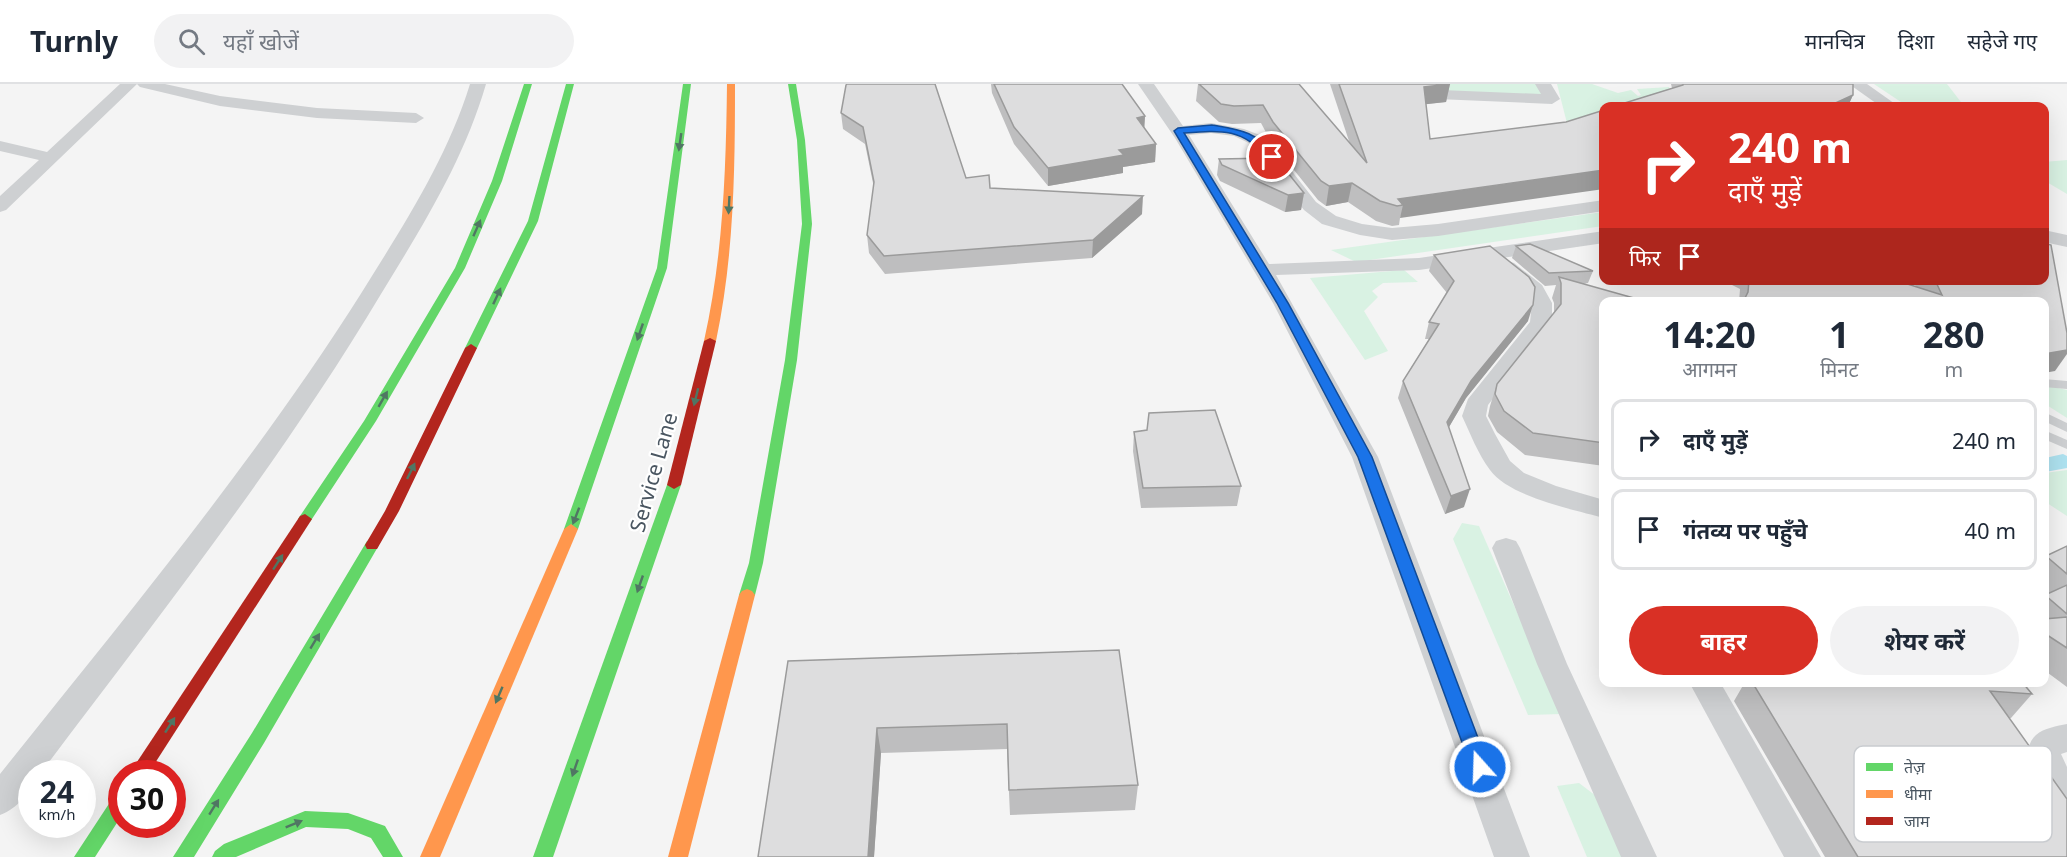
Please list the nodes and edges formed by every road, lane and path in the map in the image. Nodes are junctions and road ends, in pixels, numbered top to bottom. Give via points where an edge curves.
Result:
1 (129, 84) edge
2 (145, 84) edge
3 (478, 84) edge
4 (528, 84) edge
5 (570, 84) edge
6 (687, 84) edge
7 (731, 84) edge
8 (792, 84) edge
9 (1146, 84) edge
10 (1429, 84) edge
11 (1543, 84) edge
12 (1857, 84) edge
13 (1884, 102) edge
14 (416, 118) dead end
15 (1178, 131) junction
16 (0, 146) edge
17 (52, 158) junction
18 (0, 206) edge
19 (1599, 206) edge
20 (2049, 237) edge
21 (1599, 238) edge
22 (2067, 241) edge
23 (1488, 252) junction
24 (1262, 270) junction
25 (2049, 383) edge
26 (2067, 385) edge
27 (2049, 419) edge
28 (2067, 428) edge
29 (2049, 436) edge
30 (2067, 445) edge
31 (1599, 508) edge
32 (1506, 548) dead end
33 (1707, 687) edge
34 (2067, 738) edge
35 (2046, 746) edge
36 (147, 760) edge
37 (2052, 774) edge
38 (2067, 790) edge
39 (0, 800) edge
40 (108, 821) edge
41 (84, 857) edge
42 (183, 857) edge
43 (222, 857) edge
44 (393, 857) edge
45 (430, 857) edge
46 (543, 857) edge
47 (678, 857) edge
48 (1512, 857) edge
49 (1639, 857) edge
50 (1803, 857) edge

1 - 17 street
2 - 14 street via 220,101 317,113
3 - 39 street via 435,186 345,340 221,514
36 -> 4 street via 370,421 460,268 497,181
42 -> 5 street via 392,511 533,221
6 -> 45 street via 662,268 576,517
7 -> 46 street, Service Lane via 729,208 716,316 673,491
8 - 47 street via 807,224 791,360 756,563
9 - 15 street
10 - 11 street via 1437,93 1552,99
12 - 13 street
15 - 19 street via 1212,128 1238,132 1259,141 1310,206 1329,220 1360,229 1392,234 1438,230
15 - 24 street
16 - 17 street
17 - 18 street
20 - 22 street
21 - 23 street
23 - 24 street via 1419,264
23 - 31 street via 1535,289 1542,303 1541,323 1476,404 1474,416 1500,466 1515,479
24 - 48 street via 1365,457
25 - 26 lane
27 - 28 lane
29 - 30 lane
32 - 49 street via 1552,664
33 - 50 street
34 - 35 street via 2056,739
37 - 38 street
40 - 41 street
43 -> 44 street via 305,819 348,821 378,831

